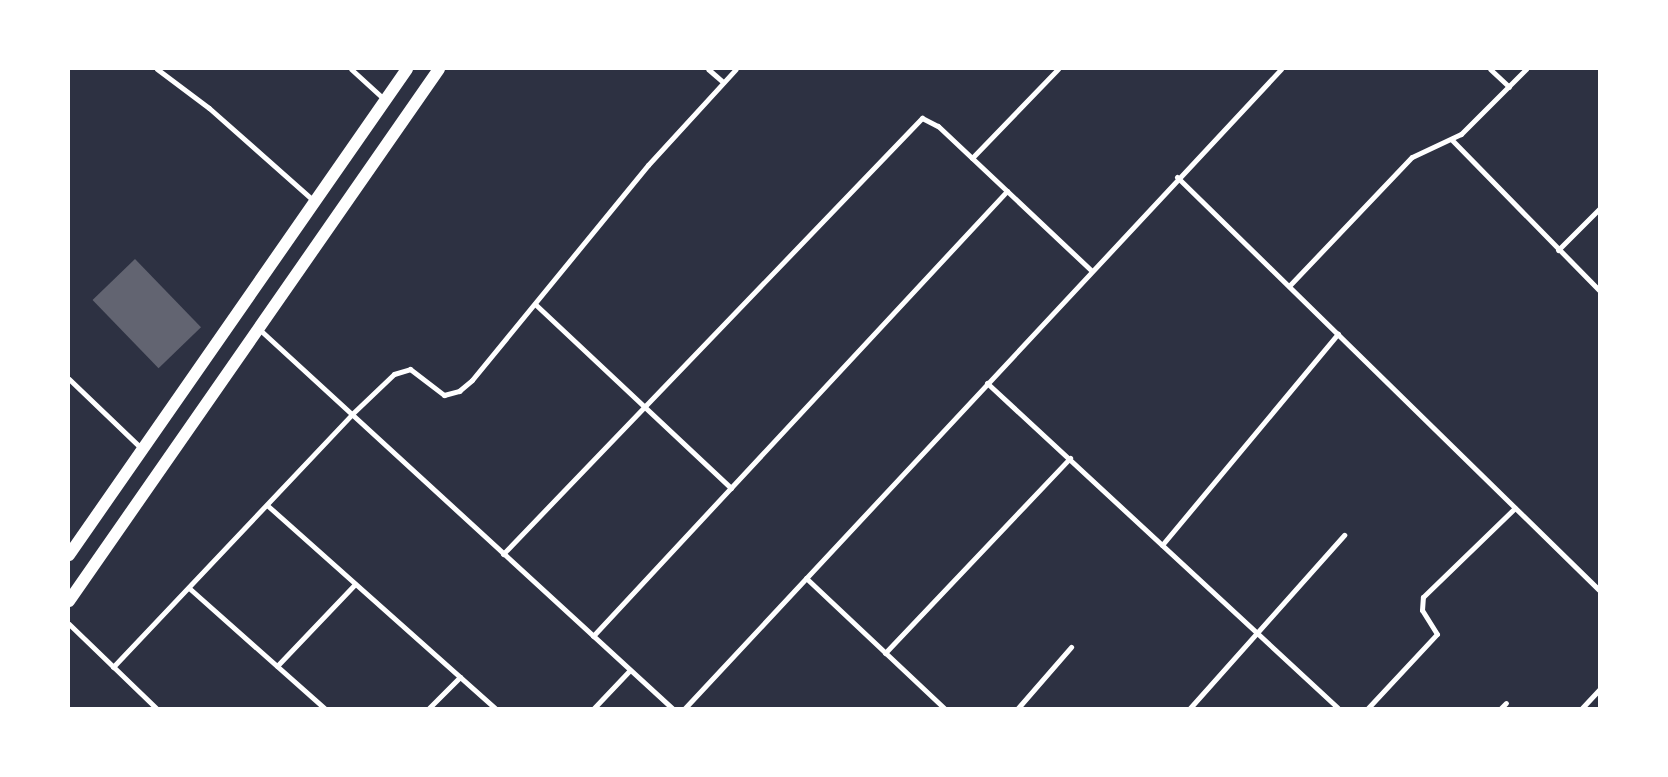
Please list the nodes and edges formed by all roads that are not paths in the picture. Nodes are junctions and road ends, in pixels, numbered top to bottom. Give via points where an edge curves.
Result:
1 (157, 69) edge
2 (351, 69) edge
3 (406, 69) edge
4 (439, 69) edge
5 (708, 69) edge
6 (736, 69) edge
7 (1058, 69) edge
8 (1281, 69) edge
9 (1490, 69) edge
10 (1526, 69) edge
11 (723, 82) junction
12 (1509, 87) junction
13 (385, 100) junction
14 (1452, 140) junction
15 (972, 158) junction
16 (1178, 177) junction
17 (1007, 191) junction
18 (314, 202) junction
19 (1599, 209) edge
20 (1558, 250) junction
21 (1091, 270) junction
22 (1289, 286) junction
23 (1599, 290) edge
24 (535, 304) junction
25 (258, 329) junction
26 (1338, 334) junction
27 (69, 379) edge
28 (987, 383) junction
29 (644, 409) junction
30 (351, 415) junction
31 (142, 449) junction
32 (1070, 458) junction
33 (731, 488) junction
34 (268, 506) junction
35 (1516, 508) junction
36 (1344, 535) dead end
37 (1162, 545) junction
38 (69, 554) edge
39 (503, 554) junction
40 (806, 578) junction
41 (355, 584) junction
42 (189, 588) junction
43 (1599, 590) edge
44 (69, 602) edge
45 (69, 624) edge
46 (1256, 633) junction
47 (593, 636) junction
48 (1071, 647) dead end
49 (885, 653) junction
50 (277, 666) junction
51 (113, 667) junction
52 (630, 670) junction
53 (460, 678) junction
54 (1599, 690) edge
55 (1506, 703) dead end
56 (156, 708) edge
57 (324, 708) edge
58 (430, 708) edge
59 (495, 708) edge
60 (594, 708) edge
61 (672, 708) edge
62 (685, 708) edge
63 (944, 708) edge
64 (1018, 708) edge
65 (1190, 708) edge
66 (1338, 708) edge
67 (1368, 708) edge
68 (1501, 708) edge
69 (1582, 708) edge

1 - 18 street via 209,108
2 - 13 street
3 - 13 main road
4 - 25 main road
5 - 11 street
6 - 11 street
7 - 15 street
8 - 16 street
9 - 12 street
10 - 12 street
11 - 24 street via 648,165
12 - 14 street
13 - 18 main road
14 - 20 street
14 - 22 street via 1412,157
15 - 17 street
15 - 29 street via 930,119 917,121
16 - 21 street
16 - 22 street
17 - 21 street
17 - 33 street
18 - 31 main road
19 - 20 street
20 - 23 street
21 - 28 street
22 - 26 street
24 - 29 street
24 - 30 street via 472,380 459,391 444,395 418,373 402,369
25 - 30 street
25 - 44 main road
26 - 35 street
26 - 37 street
27 - 31 street
28 - 32 street
28 - 40 street
29 - 33 street
29 - 39 street
30 - 34 street
30 - 39 street
31 - 38 main road
32 - 37 street
32 - 49 street
33 - 47 street
34 - 41 street
34 - 42 street
35 - 43 street
35 - 67 street via 1423,597 1422,610 1437,634
36 - 46 street
37 - 46 street
39 - 47 street
40 - 49 street
40 - 62 street
41 - 50 street
41 - 53 street
42 - 50 street
42 - 51 street
45 - 51 street
46 - 65 street
46 - 66 street
47 - 52 street
48 - 64 street
49 - 63 street
50 - 57 street
51 - 56 street
52 - 60 street
52 - 61 street
53 - 58 street
53 - 59 street
54 - 69 street
55 - 68 street

